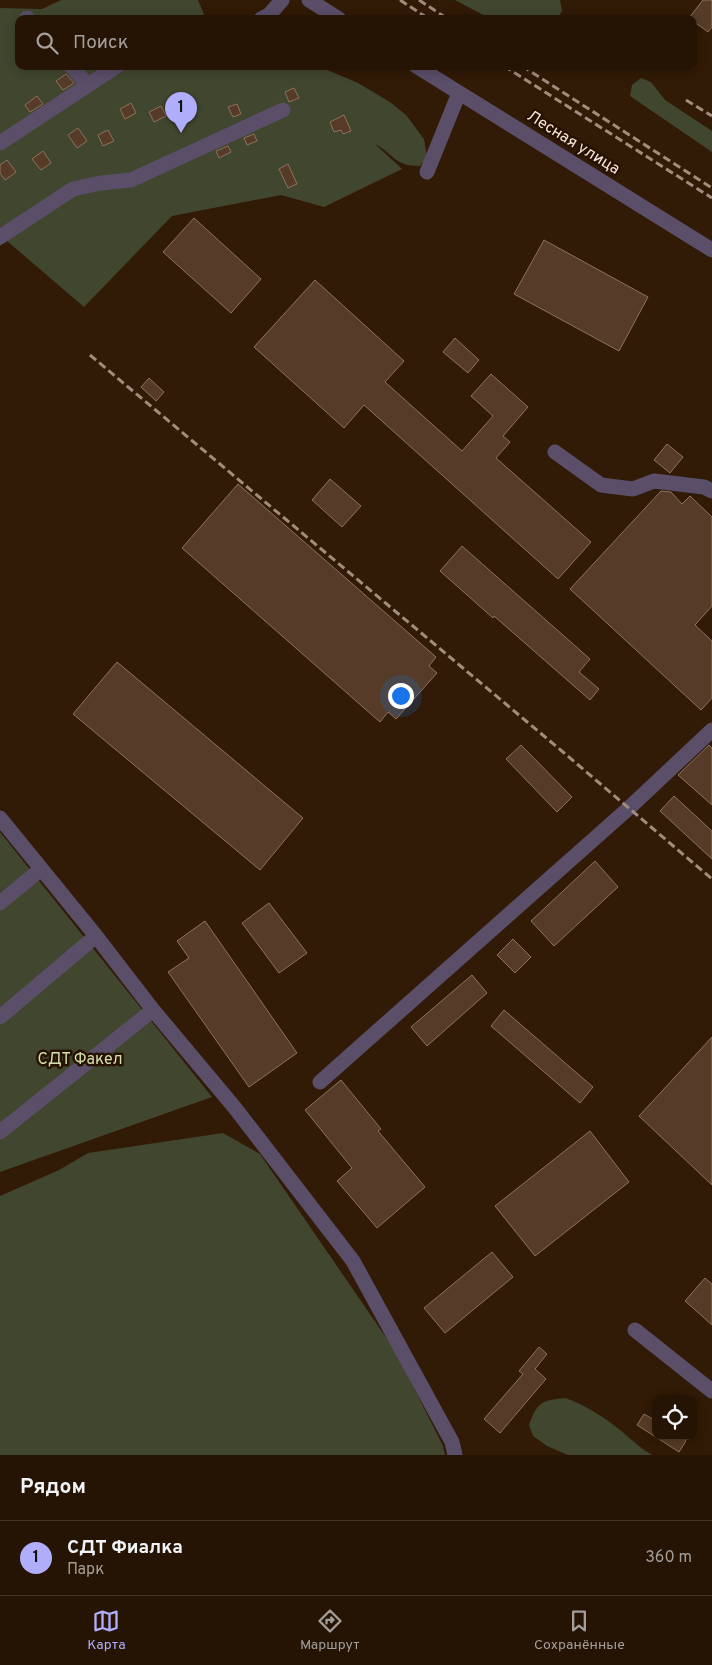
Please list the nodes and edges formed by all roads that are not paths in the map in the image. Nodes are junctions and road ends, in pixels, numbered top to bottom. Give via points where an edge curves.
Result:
1 (282, 0) edge
2 (309, 0) edge
3 (269, 15) edge
4 (333, 15) edge
5 (75, 70) edge
6 (111, 70) edge
7 (422, 70) edge
8 (88, 85) junction
9 (459, 93) junction
10 (283, 110) dead end
11 (3, 135) edge
12 (427, 172) dead end
13 (0, 238) edge
14 (712, 250) edge
15 (555, 452) dead end
16 (712, 491) edge
17 (712, 730) edge
18 (0, 818) edge
19 (41, 869) junction
20 (0, 903) edge
21 (96, 936) junction
22 (153, 1010) junction
23 (0, 1017) edge
24 (320, 1082) dead end
25 (0, 1132) edge
26 (635, 1330) dead end
27 (712, 1391) edge
28 (455, 1455) edge

1 - 3 street
2 - 4 street
5 - 8 street
6 - 8 street
7 - 9 street, Лесная улица
8 - 11 street
9 - 12 street
9 - 14 street, Лесная улица
10 - 13 street via 131,180 73,189
15 - 16 street via 601,485 633,488 654,481 704,487
17 - 24 street via 629,808
18 - 19 street
19 - 20 street
19 - 21 street
21 - 22 street
21 - 23 street
22 - 25 street
22 - 28 street via 235,1108 353,1261 452,1442
26 - 27 street

